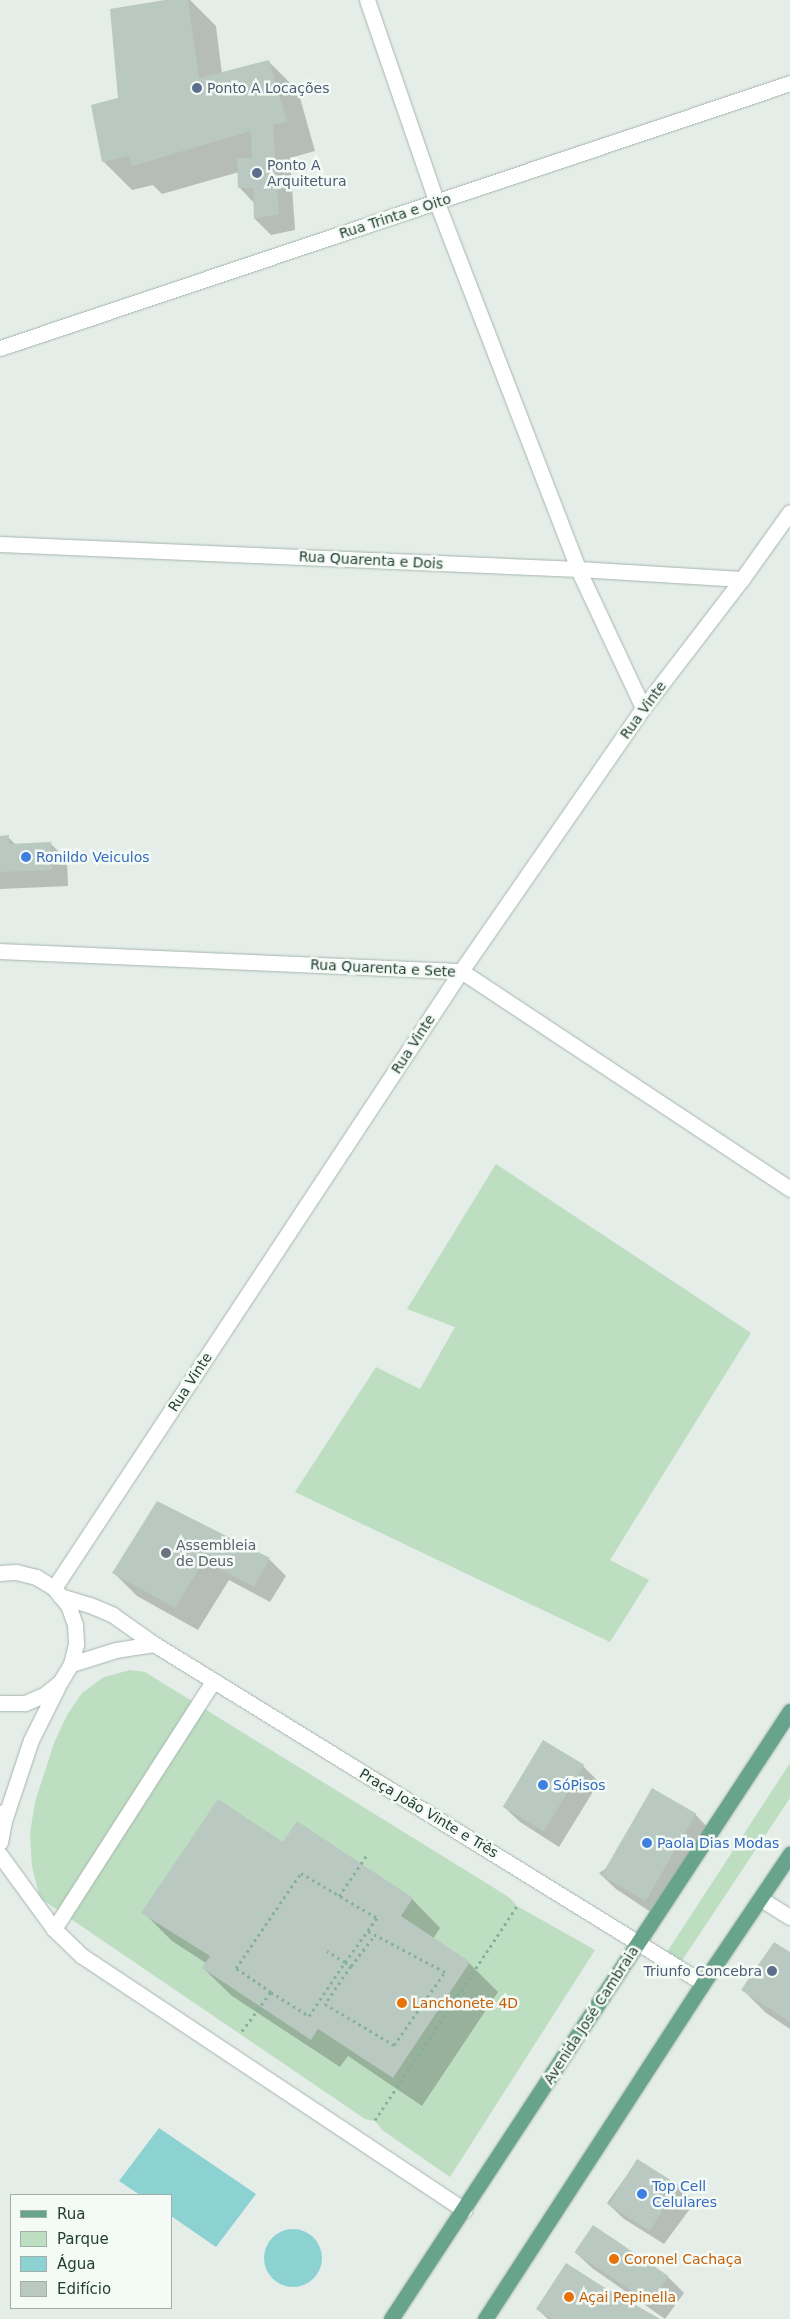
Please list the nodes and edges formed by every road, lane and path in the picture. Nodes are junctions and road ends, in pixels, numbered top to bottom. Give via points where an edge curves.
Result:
1 (367, 0) edge
2 (790, 83) edge
3 (437, 203) junction
4 (0, 348) edge
5 (790, 512) edge
6 (0, 544) edge
7 (578, 569) junction
8 (742, 579) junction
9 (643, 708) junction
10 (0, 951) edge
11 (461, 971) junction
12 (790, 1189) edge
13 (0, 1573) edge
14 (57, 1592) junction
15 (154, 1644) junction
16 (71, 1664) junction
17 (213, 1681) junction
18 (60, 1682) junction
19 (0, 1703) edge
20 (790, 1711) edge
21 (2, 1814) edge
22 (0, 1842) edge
23 (0, 1854) edge
24 (790, 1854) edge
25 (367, 1855) dead end
26 (339, 1896) junction
27 (761, 1899) junction
28 (517, 1906) dead end
29 (790, 1917) edge
30 (54, 1929) junction
31 (368, 1931) junction
32 (374, 1935) junction
33 (639, 1942) junction
34 (327, 1952) dead end
35 (345, 1962) junction
36 (352, 1966) junction
37 (703, 1983) junction
38 (271, 1992) junction
39 (240, 2034) dead end
40 (374, 2121) dead end
41 (464, 2210) junction
42 (391, 2319) edge
43 (485, 2319) edge

1 - 3 street
2 - 3 street, Rua Trinta e Oito
3 - 4 street, Rua Trinta e Oito
3 - 7 street
5 - 8 street, Rua Vinte
6 - 7 street, Rua Quarenta e Dois
7 - 8 street, Rua Quarenta e Dois
7 - 9 street
8 - 9 street, Rua Vinte
9 - 11 street, Rua Vinte
10 - 11 street, Rua Quarenta e Sete
11 - 12 street, Rua Quarenta e Sete
11 - 14 street, Rua Vinte
13 - 14 street, Praça João Vinte e Três via 16,1572 36,1577
14 - 15 street, Praça João Vinte e Três via 113,1615
14 - 16 street via 68,1605 75,1624 76,1644
15 - 16 street via 116,1650
15 - 17 street, Praça João Vinte e Três
16 - 18 street
17 - 30 street
17 - 33 street, Praça João Vinte e Três
18 - 19 street via 44,1695 25,1703
18 - 21 street via 31,1740
20 - 33 main road, Avenida José Cambraia
21 - 22 street
23 - 30 street
24 - 27 main road
25 - 26 path
26 - 31 path via 377,1918
26 - 38 path via 301,1873 236,1968
27 - 29 street
27 - 37 main road
28 - 40 path
30 - 41 street via 82,1956
31 - 32 path
31 - 35 path
32 - 36 path
32 - 36 path via 445,1972 394,2046 325,2004
33 - 37 street, Praça João Vinte e Três
33 - 41 main road, Avenida José Cambraia
34 - 35 path
35 - 36 path
35 - 38 path via 309,2016
37 - 43 main road
38 - 39 path
41 - 42 main road, Avenida José Cambraia

